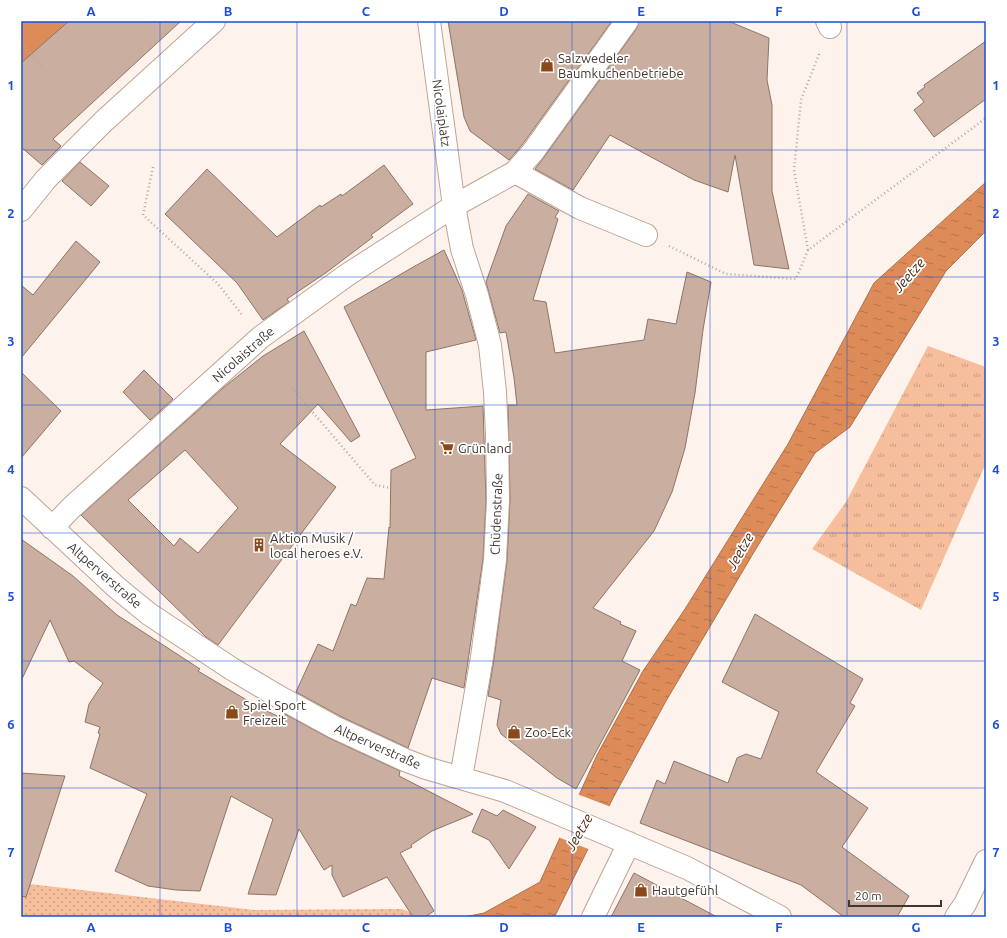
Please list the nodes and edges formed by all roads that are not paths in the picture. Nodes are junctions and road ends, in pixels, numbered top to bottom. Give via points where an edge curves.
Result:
1 (214, 21) edge
2 (429, 21) edge
3 (627, 21) edge
4 (515, 172) junction
5 (454, 206) junction
6 (21, 210) edge
7 (646, 235) road end
8 (21, 498) edge
9 (52, 528) junction
10 (461, 778) junction
11 (629, 843) junction
12 (986, 861) edge
13 (593, 917) edge
14 (780, 917) edge
15 (956, 917) edge

1 - 6 street via 104,122 46,179
2 - 5 street, Nicolaiplatz
3 - 4 street, Nicolaistraße via 532,153
4 - 5 street, Nicolaistraße
4 - 7 street via 580,208
5 - 9 street, Nicolaistraße via 347,275 260,337
5 - 10 street, Chüdenstraße via 462,249 490,345 497,428 498,500 495,560 482,657
8 - 9 street, Altperverstraße
9 - 10 street, Altperverstraße via 116,587 150,614 232,669 334,727 426,768
10 - 11 street, Altperverstraße via 505,791
11 - 13 street
11 - 14 street, Altperverstraße via 687,868
12 - 15 street

